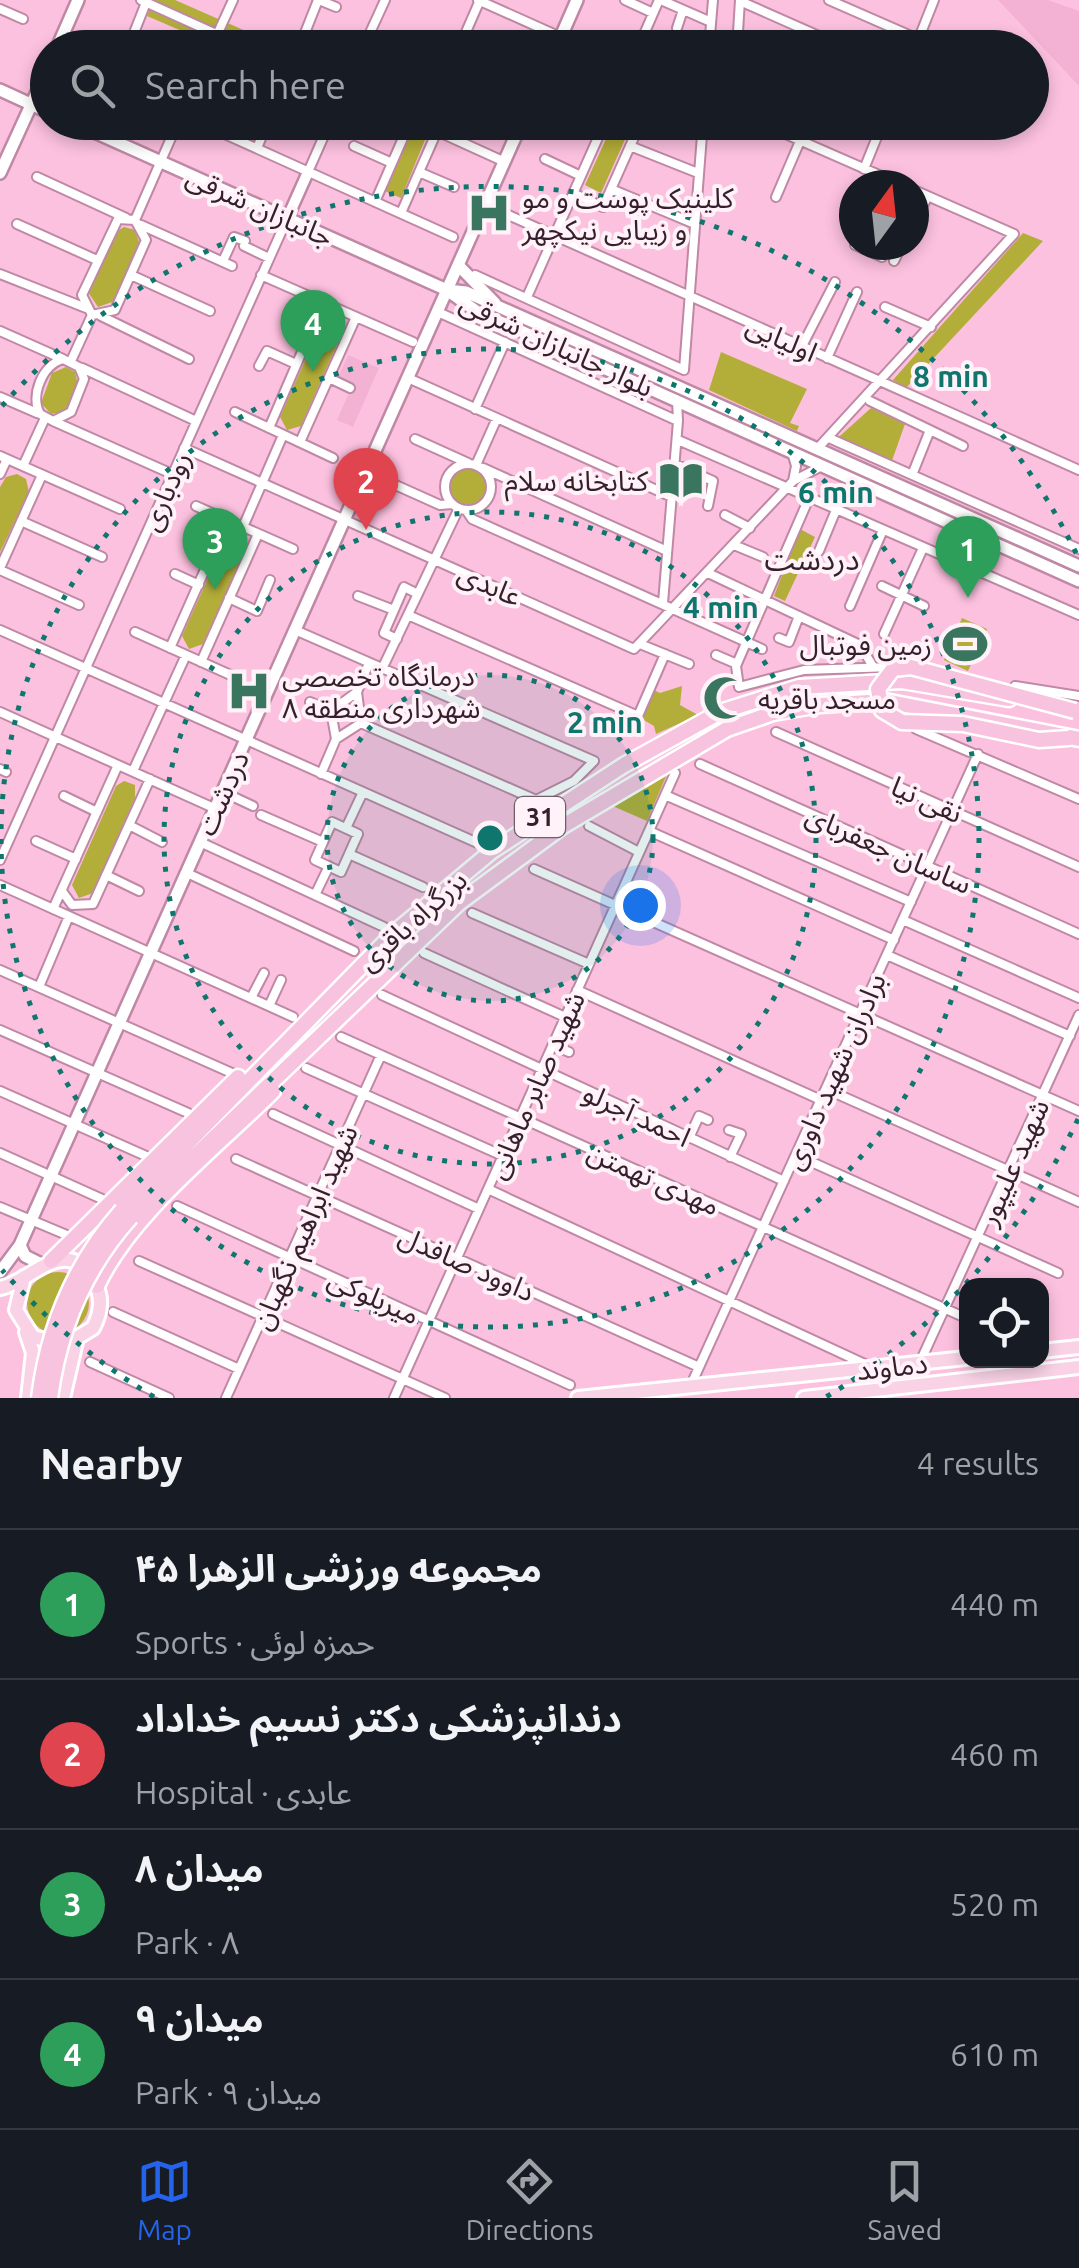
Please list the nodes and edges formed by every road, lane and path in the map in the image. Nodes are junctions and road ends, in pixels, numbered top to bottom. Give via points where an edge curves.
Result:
1 (78, 0) edge
2 (232, 0) edge
3 (319, 0) edge
4 (385, 0) edge
5 (479, 0) edge
6 (577, 0) edge
7 (624, 0) edge
8 (660, 0) edge
9 (713, 0) edge
10 (740, 0) edge
11 (934, 0) edge
12 (145, 1) edge
13 (836, 1) edge
14 (336, 7) dead end
15 (0, 9) edge
16 (683, 10) junction
17 (653, 13) junction
18 (23, 20) dead end
19 (711, 22) junction
20 (676, 28) dead end
21 (64, 30) edge
22 (135, 30) edge
23 (209, 30) edge
24 (220, 30) edge
25 (306, 30) edge
26 (372, 30) edge
27 (466, 30) edge
28 (535, 30) edge
29 (563, 30) edge
30 (646, 30) edge
31 (710, 30) edge
32 (738, 30) edge
33 (806, 30) edge
34 (891, 30) edge
35 (921, 30) edge
36 (0, 90) edge
37 (30, 104) edge
38 (30, 106) edge
39 (112, 140) edge
40 (170, 140) edge
41 (239, 140) edge
42 (260, 140) edge
43 (322, 140) edge
44 (404, 140) edge
45 (433, 140) edge
46 (464, 140) edge
47 (514, 140) edge
48 (597, 140) edge
49 (633, 140) edge
50 (701, 140) edge
51 (876, 140) edge
52 (800, 141) joint
53 (354, 146) dead end
54 (630, 146) junction
55 (257, 148) junction
56 (545, 159) dead end
57 (160, 162) junction
58 (505, 162) junction
59 (392, 164) junction
60 (864, 169) joint
61 (308, 172) junction
62 (419, 172) junction
63 (0, 173) edge
64 (698, 173) junction
65 (580, 176) junction
66 (37, 177) dead end
67 (454, 188) dead end
68 (612, 189) junction
69 (573, 192) junction
70 (929, 196) edge
71 (776, 197) dead end
72 (374, 202) junction
73 (486, 205) junction
74 (400, 213) junction
75 (287, 218) junction
76 (134, 221) junction
77 (17, 224) dead end
78 (695, 224) junction
79 (554, 235) junction
80 (452, 236) dead end
81 (269, 258) junction
82 (97, 260) junction
83 (222, 261) junction
84 (458, 265) junction
85 (232, 266) dead end
86 (0, 274) edge
87 (475, 274) dead end
88 (131, 275) junction
89 (261, 276) junction
90 (835, 282) dead end
91 (447, 290) junction
92 (857, 292) dead end
93 (690, 296) junction
94 (527, 297) junction
95 (323, 302) junction
96 (498, 307) junction
97 (885, 307) dead end
98 (210, 311) dead end
99 (438, 312) junction
100 (93, 313) junction
101 (356, 317) junction
102 (931, 327) junction
103 (0, 331) edge
104 (413, 342) dead end
105 (505, 342) junction
106 (802, 346) junction
107 (827, 358) junction
108 (188, 359) dead end
109 (71, 362) junction
110 (296, 364) junction
111 (260, 366) dead end
112 (329, 378) junction
113 (408, 378) junction
114 (882, 382) junction
115 (350, 388) dead end
116 (0, 397) edge
117 (678, 400) junction
118 (870, 401) dead end
119 (475, 409) junction
120 (234, 412) dead end
121 (46, 418) junction
122 (497, 418) junction
123 (196, 421) junction
124 (678, 421) junction
125 (269, 428) junction
126 (930, 430) junction
127 (283, 434) junction
128 (829, 438) junction
129 (415, 439) dead end
130 (678, 440) junction
131 (300, 442) junction
132 (963, 446) dead end
133 (184, 448) junction
134 (818, 449) junction
135 (791, 450) junction
136 (3, 457) edge
137 (334, 458) dead end
138 (675, 464) junction
139 (824, 465) junction
140 (24, 466) junction
141 (476, 466) junction
142 (1079, 470) edge
143 (0, 474) edge
144 (42, 474) junction
145 (172, 474) junction
146 (912, 475) junction
147 (262, 482) junction
148 (392, 484) dead end
149 (790, 485) junction
150 (672, 497) junction
151 (809, 498) junction
152 (196, 506) dead end
153 (708, 506) dead end
154 (459, 507) junction
155 (120, 510) dead end
156 (836, 510) junction
157 (726, 515) dead end
158 (345, 519) junction
159 (228, 520) junction
160 (21, 521) junction
161 (243, 527) junction
162 (750, 528) junction
163 (883, 530) junction
164 (258, 534) junction
165 (734, 545) junction
166 (923, 548) junction
167 (1079, 548) edge
168 (292, 549) dead end
169 (668, 551) junction
170 (819, 551) dead end
171 (763, 557) dead end
172 (102, 558) dead end
173 (434, 559) junction
174 (1079, 566) edge
175 (0, 569) edge
176 (708, 573) junction
177 (174, 574) dead end
178 (270, 580) dead end
179 (1079, 581) edge
180 (198, 584) junction
181 (882, 586) dead end
182 (418, 594) junction
183 (902, 595) junction
184 (358, 596) dead end
185 (230, 598) junction
186 (764, 600) junction
187 (663, 603) junction
188 (79, 605) dead end
189 (850, 606) dead end
190 (924, 606) dead end
191 (394, 610) junction
192 (672, 611) junction
193 (408, 615) junction
194 (1079, 615) edge
195 (798, 616) junction
196 (0, 630) edge
197 (295, 630) junction
198 (135, 632) dead end
199 (884, 634) dead end
200 (779, 638) dead end
201 (396, 639) junction
202 (745, 643) junction
203 (637, 646) junction
204 (170, 648) junction
205 (762, 649) dead end
206 (665, 654) junction
207 (186, 655) junction
208 (716, 655) dead end
209 (201, 662) junction
210 (369, 663) junction
211 (689, 664) dead end
212 (737, 664) junction
213 (872, 665) junction
214 (86, 668) junction
215 (918, 668) dead end
216 (382, 669) junction
217 (235, 677) dead end
218 (1015, 686) dead end
219 (357, 692) junction
220 (310, 702) dead end
221 (164, 703) junction
222 (1078, 706) edge
223 (332, 711) junction
224 (0, 712) edge
225 (360, 723) junction
226 (916, 728) dead end
227 (776, 732) dead end
228 (55, 736) junction
229 (336, 739) junction
230 (1074, 739) edge
231 (246, 740) junction
232 (978, 754) junction
233 (700, 764) dead end
234 (118, 765) junction
235 (133, 772) junction
236 (675, 772) dead end
237 (322, 774) junction
238 (150, 779) junction
239 (223, 792) junction
240 (363, 792) junction
241 (665, 795) junction
242 (64, 796) dead end
243 (1079, 799) edge
244 (253, 806) dead end
245 (216, 808) junction
246 (953, 811) junction
247 (97, 812) junction
248 (261, 815) dead end
249 (129, 825) junction
250 (589, 826) dead end
251 (346, 828) junction
252 (649, 831) junction
253 (36, 842) dead end
254 (162, 842) dead end
255 (200, 842) junction
256 (323, 842) junction
257 (482, 845) dead end
258 (639, 852) junction
259 (349, 854) junction
260 (76, 859) junction
261 (0, 860) edge
262 (328, 866) junction
263 (928, 866) junction
264 (1079, 867) edge
265 (534, 869) dead end
266 (186, 874) junction
267 (106, 876) junction
268 (0, 885) edge
269 (423, 887) dead end
270 (62, 891) junction
271 (139, 891) dead end
272 (315, 895) junction
273 (911, 902) junction
274 (93, 904) junction
275 (616, 906) junction
276 (53, 909) junction
277 (472, 913) dead end
278 (69, 916) junction
279 (903, 920) junction
280 (85, 924) junction
281 (384, 927) dead end
282 (1079, 934) edge
283 (894, 940) junction
284 (354, 952) dead end
285 (151, 953) junction
286 (424, 953) dead end
287 (887, 955) junction
288 (589, 964) junction
289 (0, 970) edge
290 (264, 973) dead end
291 (281, 980) dead end
292 (38, 987) junction
293 (577, 990) junction
294 (382, 995) dead end
295 (1079, 998) edge
296 (254, 999) junction
297 (268, 1006) junction
298 (252, 1010) dead end
299 (860, 1014) junction
300 (566, 1016) junction
301 (1079, 1016) edge
302 (293, 1017) dead end
303 (120, 1023) junction
304 (0, 1030) edge
305 (288, 1036) junction
306 (341, 1037) dead end
307 (1069, 1038) junction
308 (553, 1045) junction
309 (1079, 1046) edge
310 (306, 1051) junction
311 (569, 1052) dead end
312 (381, 1055) junction
313 (306, 1068) dead end
314 (542, 1070) junction
315 (97, 1073) junction
316 (234, 1074) dead end
317 (826, 1089) junction
318 (0, 1091) edge
319 (364, 1094) junction
320 (1043, 1095) junction
321 (821, 1100) junction
322 (1079, 1111) edge
323 (188, 1113) dead end
324 (273, 1114) dead end
325 (520, 1118) junction
326 (708, 1120) dead end
327 (74, 1124) junction
328 (729, 1130) dead end
329 (688, 1138) junction
330 (340, 1145) junction
331 (0, 1153) edge
332 (796, 1155) junction
333 (146, 1156) dead end
334 (502, 1156) junction
335 (730, 1157) junction
336 (236, 1159) dead end
337 (1009, 1171) junction
338 (51, 1176) junction
339 (784, 1181) junction
340 (488, 1188) junction
341 (318, 1196) junction
342 (102, 1199) dead end
343 (1079, 1202) edge
344 (0, 1206) edge
345 (178, 1206) dead end
346 (479, 1208) junction
347 (126, 1214) junction
348 (32, 1220) junction
349 (763, 1227) junction
350 (69, 1236) dead end
351 (979, 1237) junction
352 (20, 1245) junction
353 (290, 1258) junction
354 (457, 1258) junction
355 (139, 1261) dead end
356 (46, 1262) junction
357 (0, 1272) edge
358 (1058, 1272) dead end
359 (24, 1278) junction
360 (97, 1286) junction
361 (0, 1288) edge
362 (730, 1301) junction
363 (0, 1304) edge
364 (946, 1309) junction
365 (113, 1312) dead end
366 (959, 1315) edge
367 (263, 1316) junction
368 (428, 1321) junction
369 (22, 1325) junction
370 (76, 1342) junction
371 (1079, 1347) edge
372 (1049, 1350) edge
373 (959, 1359) edge
374 (90, 1362) dead end
375 (916, 1363) junction
376 (699, 1367) junction
377 (1079, 1367) edge
378 (873, 1368) junction
379 (239, 1369) junction
380 (402, 1379) junction
381 (570, 1385) dead end
382 (690, 1386) junction
383 (622, 1396) edge
384 (28, 1398) edge
385 (40, 1398) edge
386 (50, 1398) edge
387 (63, 1398) edge
388 (169, 1398) edge
389 (226, 1398) edge
390 (394, 1398) edge
391 (445, 1398) edge
392 (578, 1398) edge
393 (804, 1398) edge

1 - 21 main road
2 - 24 street
3 - 14 street
3 - 25 street
4 - 26 street
5 - 27 street
5 - 28 street
6 - 29 main road
7 - 17 street
8 - 16 street
8 - 17 street
9 - 19 street
10 - 32 street
10 - 33 street
11 - 35 street
12 - 22 street
12 - 23 street
13 - 34 street
15 - 18 street
16 - 19 street
16 - 20 street
17 - 30 street
19 - 31 street
36 - 37 main road
38 - 63 main road
39 - 57 main road, جانبازان شرقی
40 - 57 street
41 - 55 street
42 - 55 street
43 - 61 street, رودباری
44 - 59 street
45 - 62 street
46 - 58 street
47 - 58 main road, دردشت
48 - 65 street
49 - 54 street
50 - 64 street
51 - 60 street
52 - 60 street
52 - 71 street
53 - 59 street
54 - 64 street
54 - 68 street
55 - 61 street
56 - 65 street
57 - 75 main road, جانبازان شرقی
57 - 76 street
58 - 73 main road, دردشت
59 - 72 street
61 - 72 street
61 - 75 street, رودباری
62 - 67 street
62 - 74 street
64 - 78 street
65 - 69 street
66 - 76 street
68 - 69 street via 603,207
68 - 78 street
69 - 79 street
70 - 102 street via 1014,234
72 - 74 street
73 - 79 street, اولیایی
73 - 84 main road, دردشت
74 - 80 street
75 - 81 street, رودباری
75 - 91 main road, جانبازان شرقی
76 - 82 street via 113,225
76 - 83 street
76 - 88 street via 146,240
77 - 82 street
78 - 93 street
79 - 93 street, اولیایی
79 - 94 street
81 - 83 street via 234,237
81 - 89 street, رودباری
82 - 100 street via 82,295
83 - 85 street
84 - 91 main road, دردشت
84 - 96 main road
86 - 100 street
87 - 94 street
88 - 98 street
88 - 100 street via 116,310
89 - 95 street
89 - 123 street, رودباری
90 - 106 street
91 - 96 main road, بلوار جانبازان شرقی
91 - 99 main road, دردشت
91 - 117 main road, بلوار جانبازان شرقی via 476,310
92 - 107 street
93 - 94 street via 684,370
93 - 106 street, اولیایی
95 - 101 street
95 - 110 street
96 - 134 main road, بلوار جانبازان شرقی
97 - 102 street
99 - 105 street
99 - 113 main road, دردشت
100 - 108 street
100 - 109 street
101 - 104 street
101 - 112 street
102 - 114 street
103 - 109 street
105 - 119 street
105 - 124 street
106 - 107 street, اولیایی
107 - 114 street, اولیایی
109 - 121 street via 48,368 35,396
109 - 121 street via 84,379 71,412
109 - 123 street
110 - 111 street via 267,352
110 - 125 street
112 - 115 street
112 - 131 street
113 - 119 street
113 - 158 main road, دردشت
114 - 128 street
114 - 142 street, اولیایی
116 - 121 street
117 - 124 street
117 - 135 main road, بلوار جانبازان شرقی
118 - 126 street
119 - 122 street
120 - 125 street
121 - 140 street
121 - 145 street
122 - 141 street
122 - 150 street
123 - 133 street, رودباری
124 - 130 street
125 - 127 street
126 - 132 street
126 - 146 street
127 - 131 street
127 - 147 street
128 - 134 street
128 - 146 street
129 - 141 street
130 - 138 street
130 - 149 street
131 - 137 street
133 - 145 street, رودباری
133 - 147 street, عابدی
134 - 174 main road, بلوار جانبازان شرقی
135 - 139 main road, بلوار جانبازان شرقی
135 - 149 street via 796,466
136 - 140 street
136 - 143 street
138 - 150 street
138 - 153 street via 713,481
139 - 149 street
139 - 179 main road, بلوار جانبازان شرقی
140 - 144 street
141 - 154 street via 454,468 445,482
141 - 154 street via 491,481 490,495 480,506
141 - 169 street
144 - 155 street
144 - 160 street
145 - 214 street, رودباری
146 - 167 street
147 - 158 street, عابدی
147 - 161 street
148 - 154 street
149 - 151 street
149 - 162 street
150 - 169 street
151 - 156 street
151 - 186 street
152 - 159 street
154 - 173 street
154 - 187 street
156 - 163 street
156 - 170 street
157 - 162 street
158 - 173 street, عابدی
158 - 197 main road, دردشت
159 - 161 street
159 - 180 street
160 - 172 street
160 - 175 street
161 - 164 street
162 - 165 street
163 - 166 street
163 - 189 street
164 - 168 street
164 - 185 street
165 - 171 street
165 - 176 street
166 - 183 street
166 - 194 street
169 - 187 street
173 - 182 street
173 - 203 street, عابدی
175 - 188 street
176 - 186 street
176 - 192 street
177 - 180 street
178 - 185 street via 257,611
180 - 204 street
181 - 183 street
182 - 191 street via 404,588
182 - 193 street
183 - 190 street
183 - 199 street
184 - 191 street
185 - 209 street
186 - 195 street
186 - 202 street
187 - 192 street
191 - 201 street via 384,633
192 - 202 street
192 - 203 street
193 - 201 street
193 - 206 street via 638,716
195 - 200 street via 789,642
195 - 213 street via 860,644
196 - 214 street
197 - 210 street
197 - 231 main road, دردشت
198 - 204 street
201 - 216 street
202 - 205 street
202 - 212 street
203 - 206 street, عابدی
204 - 207 street
206 - 211 street, عابدی
207 - 209 street
207 - 221 street
208 - 212 street
209 - 217 street
210 - 216 street
210 - 219 street
212 - 213 street via 740,688 804,670
213 - 215 street
214 - 221 street
214 - 228 street, رودباری
216 - 225 street via 594,761 574,782 536,800
218 - 222 street
219 - 223 street
219 - 225 street
220 - 223 street
221 - 231 street
221 - 235 street
222 - 230 highway, bridge via 910,668 893,669 878,689 882,710 902,722
222 - 305 highway, بزرگراه باقری / 31 via 872,680 799,687 743,702 624,766 492,850
223 - 229 street
224 - 228 street
225 - 229 street
226 - 232 street
227 - 246 street, نقی نیا
228 - 234 street
228 - 261 street, رودباری
229 - 237 street
230 - 310 highway, بزرگراه باقری / 31 via 885,701 820,704 748,721 634,783 504,867 408,949
231 - 237 street
231 - 239 main road, دردشت
232 - 243 street
232 - 246 street, برادران شهید داوری
233 - 263 street, ساسان جعفربای
234 - 235 street
234 - 247 street
235 - 238 street
236 - 241 street, شهید صابر ماهانی
237 - 240 street
238 - 245 street
238 - 249 street
239 - 244 street
239 - 245 main road, دردشت
240 - 251 street
240 - 257 street
241 - 252 street, شهید صابر ماهانی
241 - 273 street
242 - 247 street
245 - 255 main road, دردشت
246 - 263 street, برادران شهید داوری
246 - 264 street, نقی نیا
247 - 260 street
248 - 256 street
249 - 254 street
249 - 267 street
250 - 258 street
251 - 256 street via 332,822
251 - 259 street via 358,834
252 - 258 street, شهید صابر ماهانی
252 - 283 street
253 - 260 street
255 - 266 main road, دردشت
255 - 272 street
256 - 262 street via 315,860
258 - 275 street, شهید صابر ماهانی
259 - 262 street via 341,872
259 - 269 street
260 - 270 street
262 - 272 street
263 - 273 street, برادران شهید داوری
263 - 282 street, ساسان جعفربای
265 - 275 street
266 - 284 street
266 - 285 main road, دردشت
267 - 271 street
267 - 274 street
268 - 276 street
270 - 274 street via 72,905
270 - 276 street
272 - 281 street
273 - 279 street, برادران شهید داوری
274 - 280 street
275 - 288 street, شهید صابر ماهانی
275 - 299 street
276 - 278 street
277 - 288 street
278 - 280 street
278 - 292 street
279 - 283 street, برادران شهید داوری
279 - 295 street
280 - 285 street
283 - 287 street, برادران شهید داوری
285 - 296 street
285 - 303 main road, دردشت
286 - 300 street
287 - 299 street, برادران شهید داوری
287 - 307 street
288 - 293 street, شهید صابر ماهانی
289 - 292 street
290 - 296 street
291 - 297 street
292 - 303 street
293 - 300 street, شهید صابر ماهانی
293 - 321 street
294 - 314 street, احمد آجرلو
296 - 297 street
296 - 298 street
297 - 302 street
299 - 317 street, برادران شهید داوری
299 - 320 street
300 - 308 street, شهید صابر ماهانی
301 - 307 street, شهید علیپور
303 - 315 main road, دردشت
303 - 316 street
304 - 315 street
305 - 347 highway, بزرگراه باقری / 31
305 - 356 highway
306 - 312 street, مهدی تهمتن
307 - 309 street
307 - 320 street, شهید علیپور
308 - 311 street
308 - 314 street, شهید صابر ماهانی
310 - 347 highway, بزرگراه باقری / 31
310 - 360 highway via 140,1223
312 - 319 street, شهید ابراهیم نگهبان
312 - 325 street, مهدی تهمتن
313 - 319 street
314 - 325 street, شهید صابر ماهانی
314 - 329 street, احمد آجرلو
315 - 323 street
315 - 327 main road, دردشت
317 - 321 street, برادران شهید داوری
317 - 337 street
318 - 327 street
319 - 330 street, شهید ابراهیم نگهبان
319 - 334 street
320 - 322 street
320 - 337 street, شهید علیپور
321 - 332 street, برادران شهید داوری
324 - 330 street
325 - 334 street, شهید صابر ماهانی
325 - 349 street, مهدی تهمتن
326 - 329 street via 699,1116
327 - 333 street
327 - 338 main road, دردشت
328 - 335 street via 740,1134
329 - 335 street, احمد آجرلو
330 - 341 street, شهید ابراهیم نگهبان
330 - 346 street
331 - 338 street
332 - 339 street, برادران شهید داوری
332 - 351 street
334 - 340 street, شهید صابر ماهانی
335 - 339 street, احمد آجرلو
336 - 341 street, داوود صافدل
337 - 343 street
337 - 351 street, شهید علیپور
338 - 342 street
338 - 348 main road, دردشت
339 - 349 street, برادران شهید داوری
340 - 346 street, شهید صابر ماهانی
340 - 362 street
341 - 353 street, شهید ابراهیم نگهبان
341 - 354 street, داوود صافدل
344 - 348 street
345 - 353 street, میربلوکی
346 - 354 street, شهید صابر ماهانی
347 - 385 highway, بزرگراه باقری / 31, bridge via 86,1256 69,1290
347 - 386 highway, بزرگراه باقری / 31, bridge via 79,1295
348 - 350 street
348 - 352 main road, دردشت
349 - 362 street, برادران شهید داوری
349 - 364 street, مهدی تهمتن
351 - 358 street
351 - 364 street, شهید علیپور
352 - 356 main road via 25,1256
352 - 357 main road, دردشت
353 - 367 street, شهید ابراهیم نگهبان
353 - 368 street, میربلوکی
354 - 368 street, شهید صابر ماهانی
354 - 376 street, داوود صافدل
355 - 367 street
356 - 359 main road
356 - 360 main road via 83,1268
359 - 361 main road
359 - 369 main road via 16,1298
360 - 370 main road via 98,1318
362 - 376 street, برادران شهید داوری
362 - 378 street
363 - 369 main road
364 - 366 street, مهدی تهمتن
364 - 375 street, شهید علیپور via 926,1357
365 - 379 street
367 - 379 street, شهید ابراهیم نگهبان
367 - 380 street
368 - 380 street, شهید صابر ماهانی
368 - 381 street, میربلوکی
369 - 370 main road via 43,1343
369 - 384 main road via 32,1353
370 - 387 main road
371 - 372 main road
373 - 375 main road, دماوند
374 - 388 street
375 - 378 main road, دماوند
376 - 382 street, برادران شهید داوری
377 - 393 main road, دماوند
378 - 382 main road, دماوند
379 - 389 street, شهید ابراهیم نگهبان
380 - 390 street, شهید صابر ماهانی
380 - 391 street
382 - 383 main road, دماوند
383 - 392 main road, دماوند

